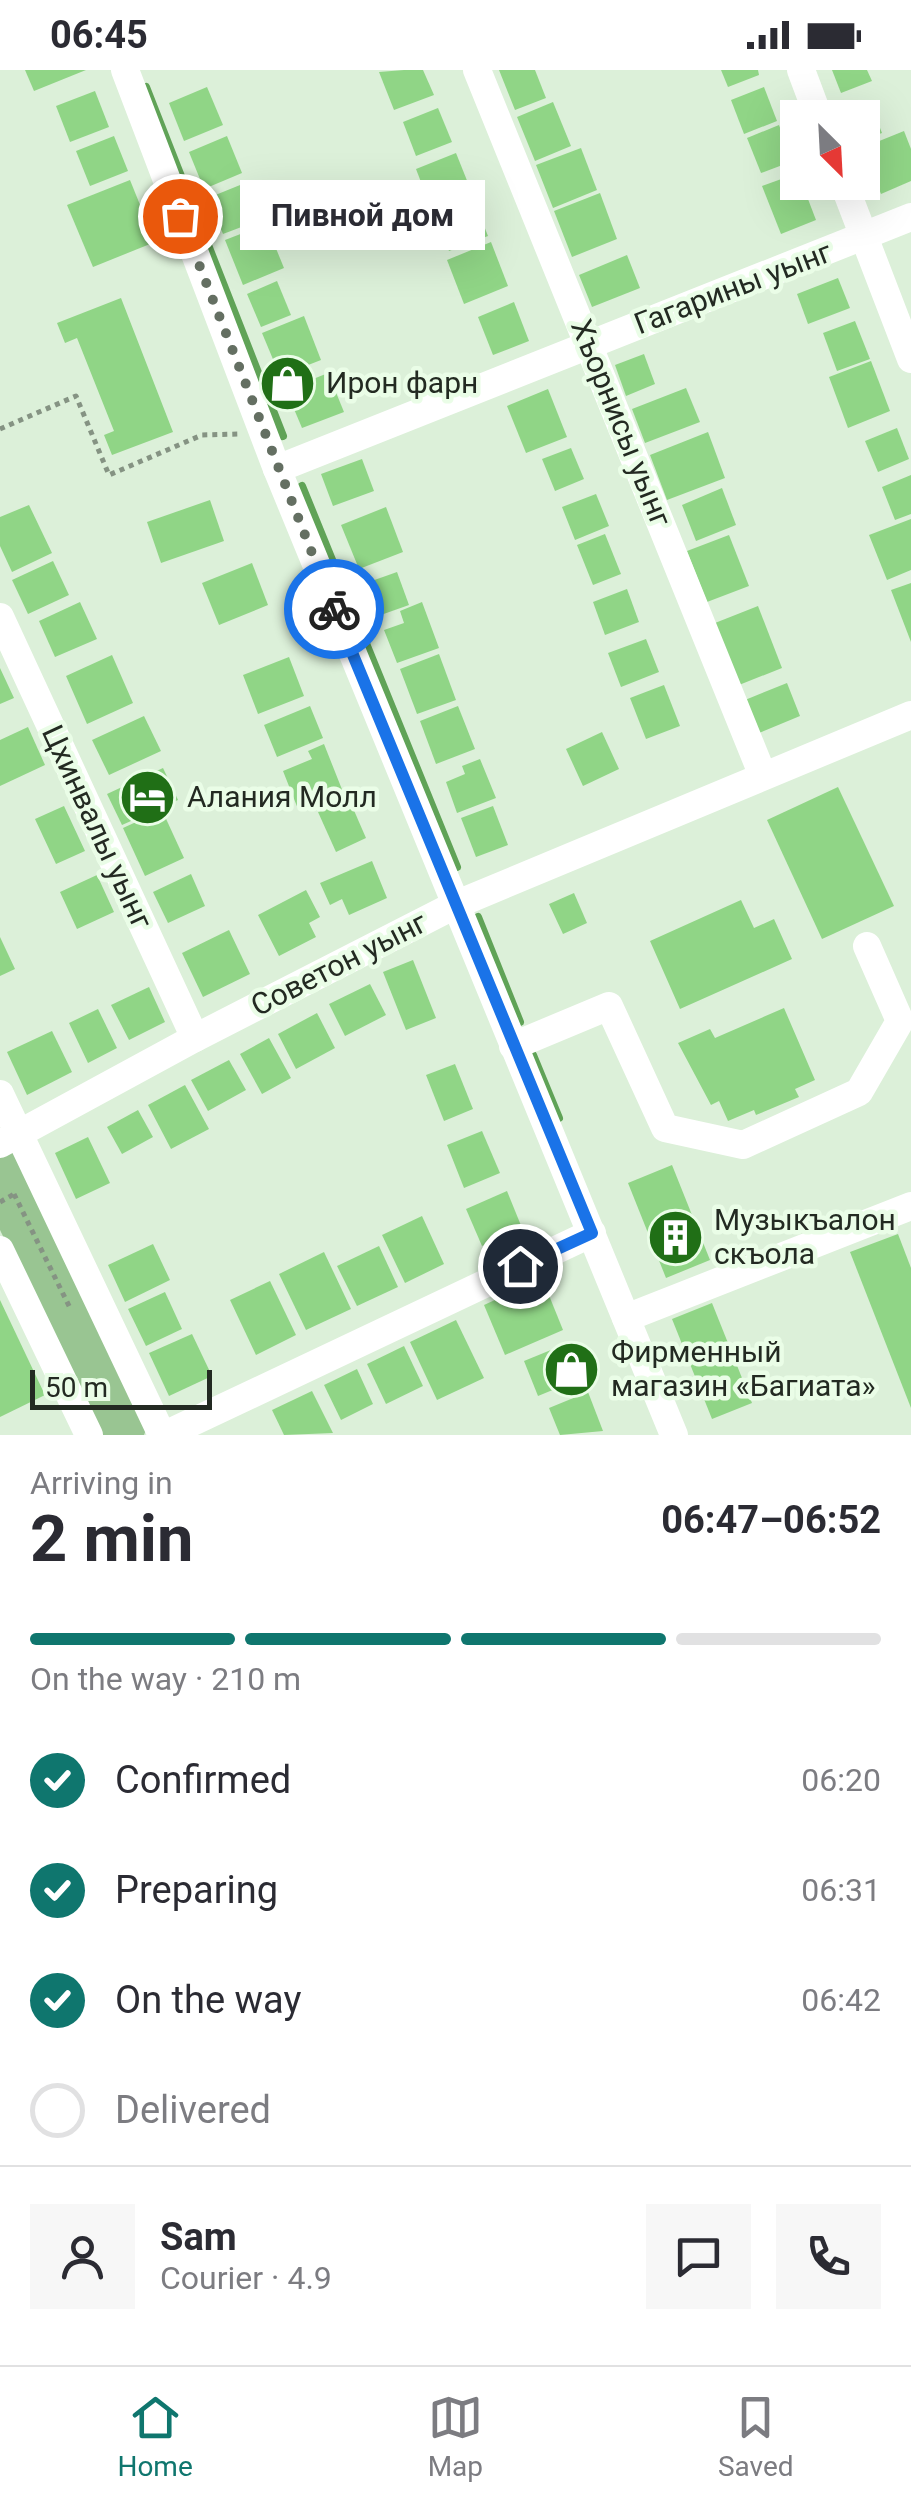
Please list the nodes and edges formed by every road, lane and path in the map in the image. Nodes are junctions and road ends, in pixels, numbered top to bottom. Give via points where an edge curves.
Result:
1 (125, 70) edge
2 (477, 70) edge
3 (801, 70) edge
4 (812, 100) edge
5 (850, 200) edge
6 (911, 217) edge
7 (863, 237) junction
8 (590, 344) junction
9 (911, 358) edge
10 (0, 428) edge
11 (264, 434) junction
12 (277, 470) junction
13 (0, 617) edge
14 (911, 714) edge
15 (763, 776) junction
16 (456, 905) junction
17 (867, 946) dead end
18 (195, 1038) junction
19 (514, 1046) junction
20 (0, 1094) edge
21 (10, 1139) edge
22 (911, 1206) edge
23 (592, 1233) junction
24 (0, 1250) edge
25 (626, 1318) junction
26 (89, 1435) edge
27 (164, 1435) edge
28 (674, 1435) edge

1 - 11 street
2 - 8 street, Хъорнисы уынг
3 - 4 street
5 - 7 street
6 - 7 street, Гагарины уынг
7 - 8 street, Гагарины уынг
7 - 9 street
8 - 12 street, Гагарины уынг
8 - 15 street, Хъорнисы уынг
10 - 11 path via 76,396 109,475 202,435
11 - 12 street
12 - 16 street
13 - 18 street, Цхинвалы уынг
14 - 15 street, Советон уынг
15 - 16 street, Советон уынг
16 - 18 street, Советон уынг
16 - 19 street
17 - 19 street via 900,1021 859,1092 743,1146 665,1128 609,1006
18 - 21 street, Советон уынг
19 - 23 street
20 - 21 street
21 - 27 street
22 - 25 street
23 - 25 street
23 - 27 street
24 - 26 street
25 - 28 street

